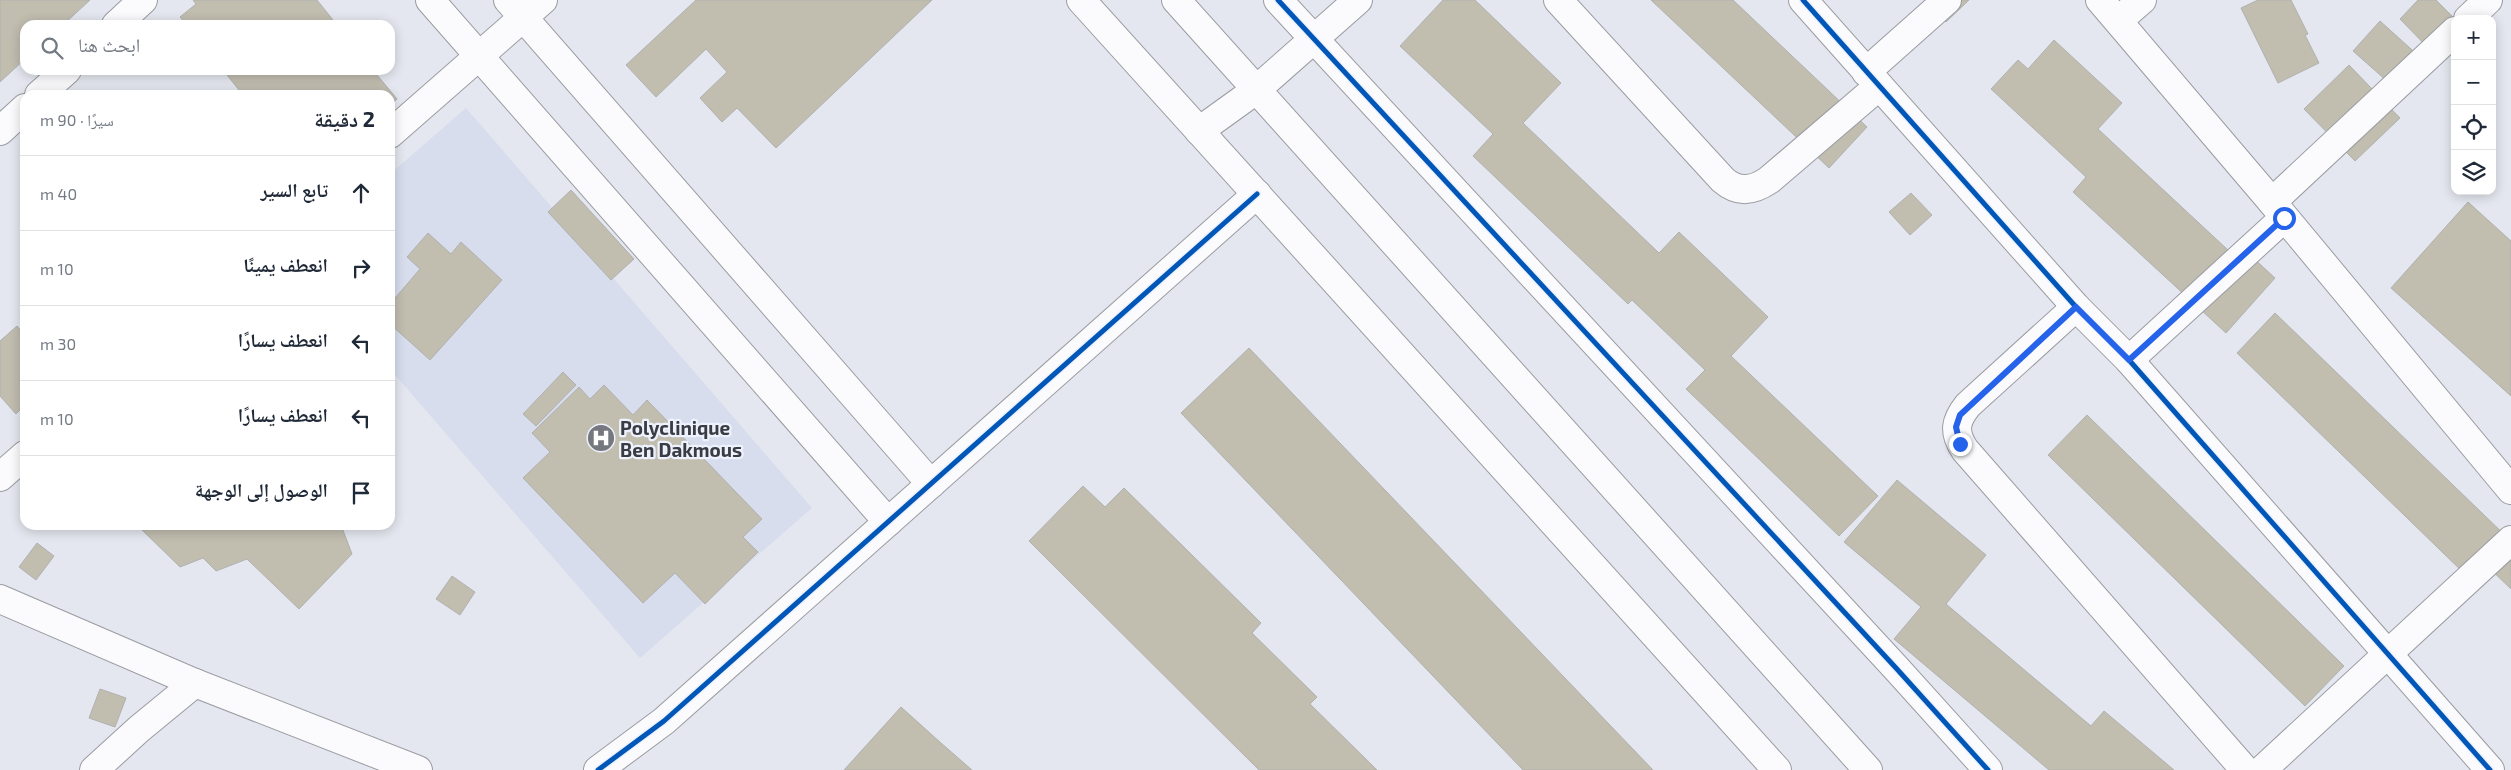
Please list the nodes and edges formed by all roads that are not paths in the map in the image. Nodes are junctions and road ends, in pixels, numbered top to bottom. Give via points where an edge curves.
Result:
1 (143, 0) edge
2 (430, 0) edge
3 (1081, 0) edge
4 (1176, 0) edge
5 (1278, 0) edge
6 (1358, 0) edge
7 (1558, 0) edge
8 (1803, 0) edge
9 (1947, 0) edge
10 (2100, 0) edge
11 (2142, 0) edge
12 (2488, 0) edge
13 (525, 6) edge
14 (2472, 15) edge
15 (121, 20) edge
16 (2119, 20) junction
17 (2451, 35) edge
18 (1314, 39) junction
19 (479, 55) junction
20 (62, 75) edge
21 (1872, 79) junction
22 (45, 90) edge
23 (1256, 90) junction
24 (20, 113) edge
25 (395, 130) edge
26 (0, 131) edge
27 (1199, 131) junction
28 (1257, 194) junction
29 (2278, 210) junction
30 (2076, 307) junction
31 (2129, 360) junction
32 (20, 459) edge
33 (0, 477) edge
34 (931, 484) junction
35 (2511, 490) edge
36 (888, 522) junction
37 (2511, 540) edge
38 (0, 599) edge
39 (2387, 654) junction
40 (195, 683) junction
41 (94, 770) edge
42 (418, 770) edge
43 (598, 770) edge
44 (1777, 770) edge
45 (1868, 770) edge
46 (1988, 770) edge
47 (2245, 770) edge
48 (2262, 770) edge
49 (2490, 770) edge

1 - 15 main road
2 - 19 main road
3 - 27 main road
4 - 23 main road
5 - 18 main road
6 - 18 main road
7 - 21 main road via 1723,180 1737,189 1755,188 1769,180
8 - 21 main road
9 - 21 main road
10 - 16 main road
11 - 16 main road
12 - 14 main road
13 - 19 main road
13 - 34 main road
16 - 29 main road
17 - 29 main road
18 - 23 main road
18 - 46 main road
19 - 25 main road
19 - 36 main road
20 - 22 main road
21 - 30 main road
23 - 27 main road
23 - 45 main road
24 - 26 main road
27 - 28 main road
28 - 34 main road
28 - 44 main road
29 - 31 main road
29 - 35 main road
30 - 31 main road
30 - 47 main road via 1968,405 1960,415 1956,434 1965,450
31 - 39 main road
32 - 33 main road
34 - 36 main road
36 - 43 main road via 664,721
37 - 39 main road
38 - 40 main road
39 - 48 main road
39 - 49 main road
40 - 41 main road
40 - 42 main road

